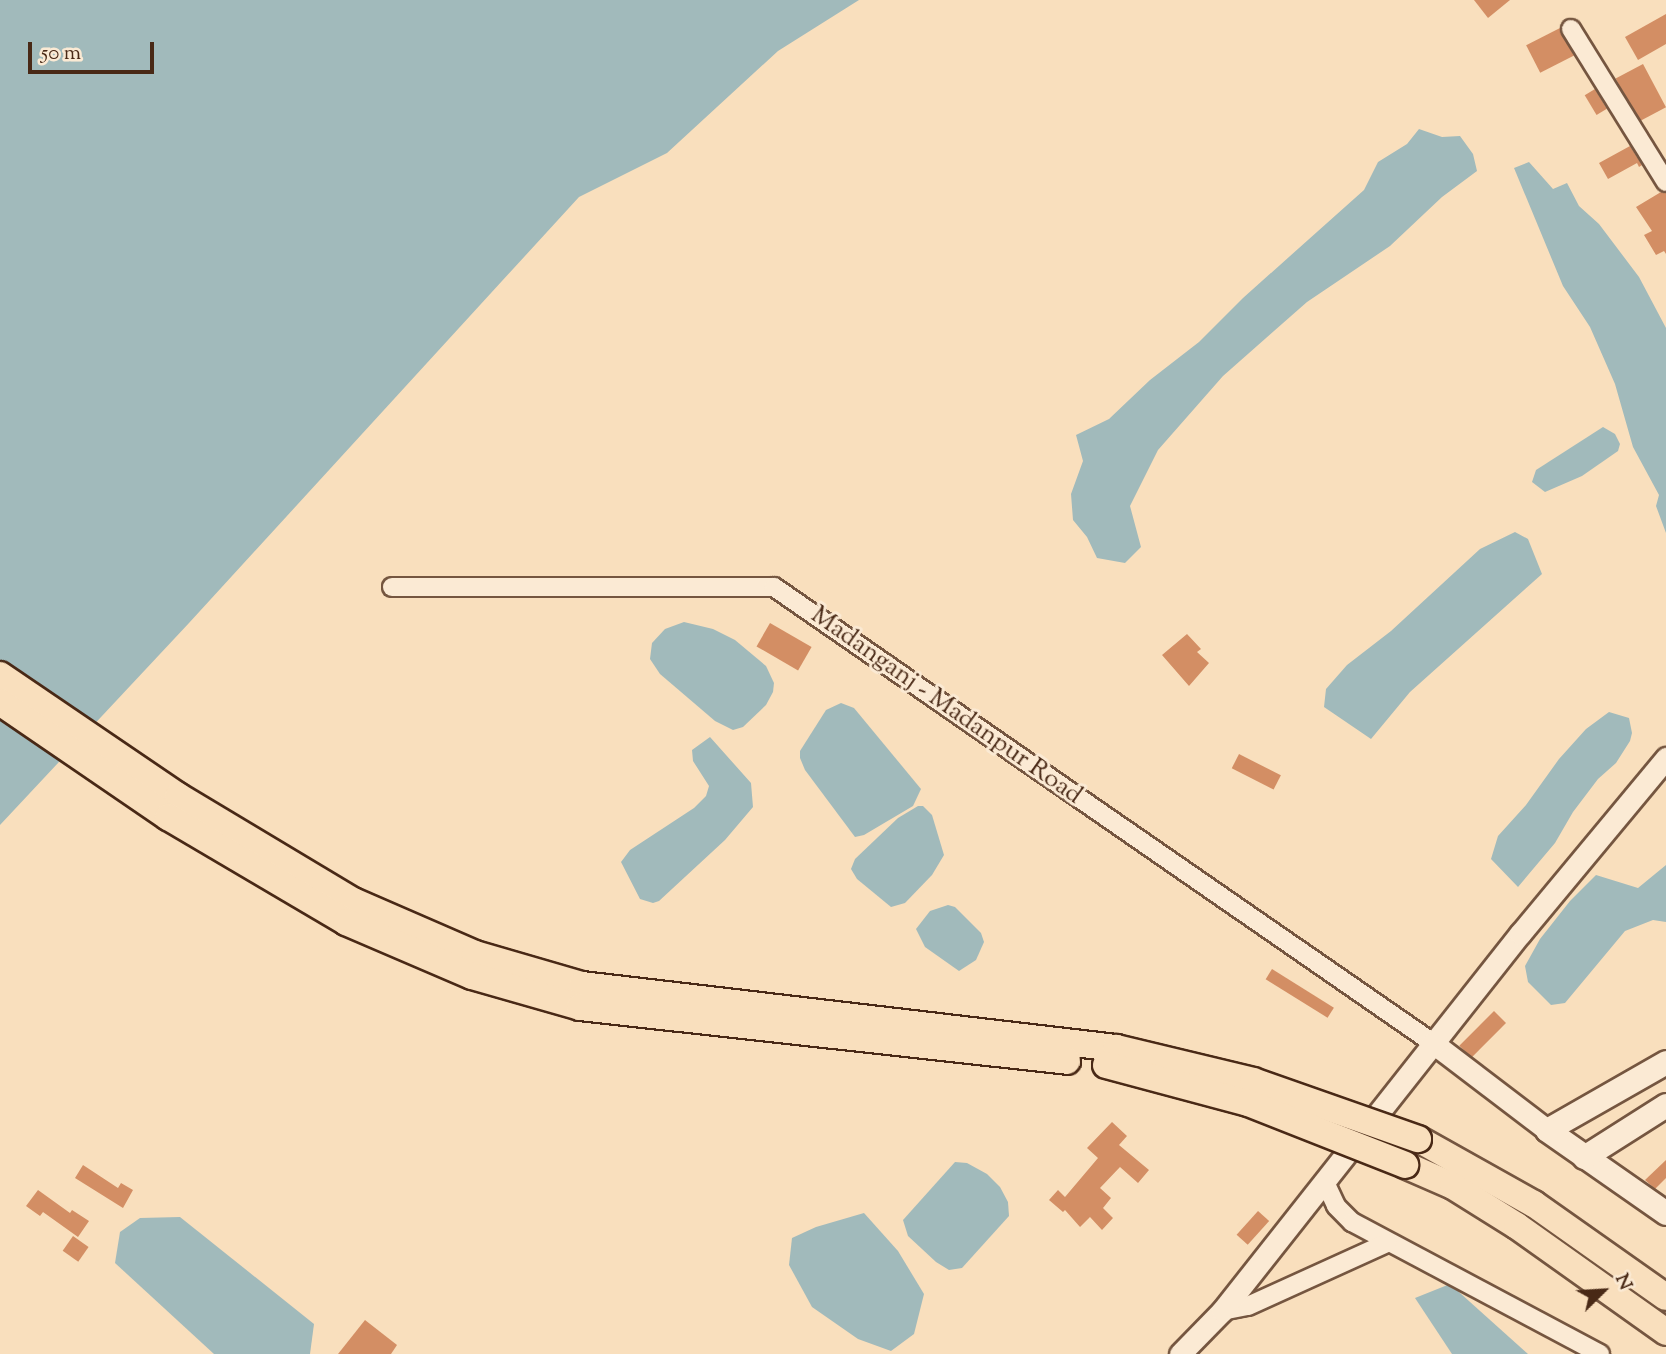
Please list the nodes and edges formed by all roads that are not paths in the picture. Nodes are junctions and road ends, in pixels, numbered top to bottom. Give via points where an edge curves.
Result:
1 (1571, 29) dead end
2 (1666, 181) edge
3 (392, 587) dead end
4 (0, 675) edge
5 (0, 702) edge
6 (1666, 758) edge
7 (1433, 1043) junction
8 (1666, 1062) edge
9 (1666, 1105) edge
10 (1547, 1130) junction
11 (1584, 1157) junction
12 (1325, 1182) junction
13 (1666, 1213) edge
14 (1387, 1243) junction
15 (1666, 1297) edge
16 (1222, 1311) junction
17 (1666, 1332) edge
18 (1180, 1354) edge
19 (1600, 1354) edge

1 - 2 street
3 - 7 street, Madanganj - Madanpur Road via 774,587
4 - 15 main road, bridge via 178,796 341,894 475,954 582,985 1116,1048 1253,1081 1418,1139 1534,1204
5 - 17 main road, bridge via 168,817 346,922 472,976 580,1007 1114,1066 1248,1103 1452,1186 1517,1226
6 - 7 street
7 - 10 street
7 - 12 street
8 - 10 main road
9 - 11 main road
10 - 11 main road
11 - 13 main road
12 - 14 street via 1336,1206 1352,1222
12 - 16 street
14 - 16 street via 1248,1306
14 - 19 street
16 - 18 street

